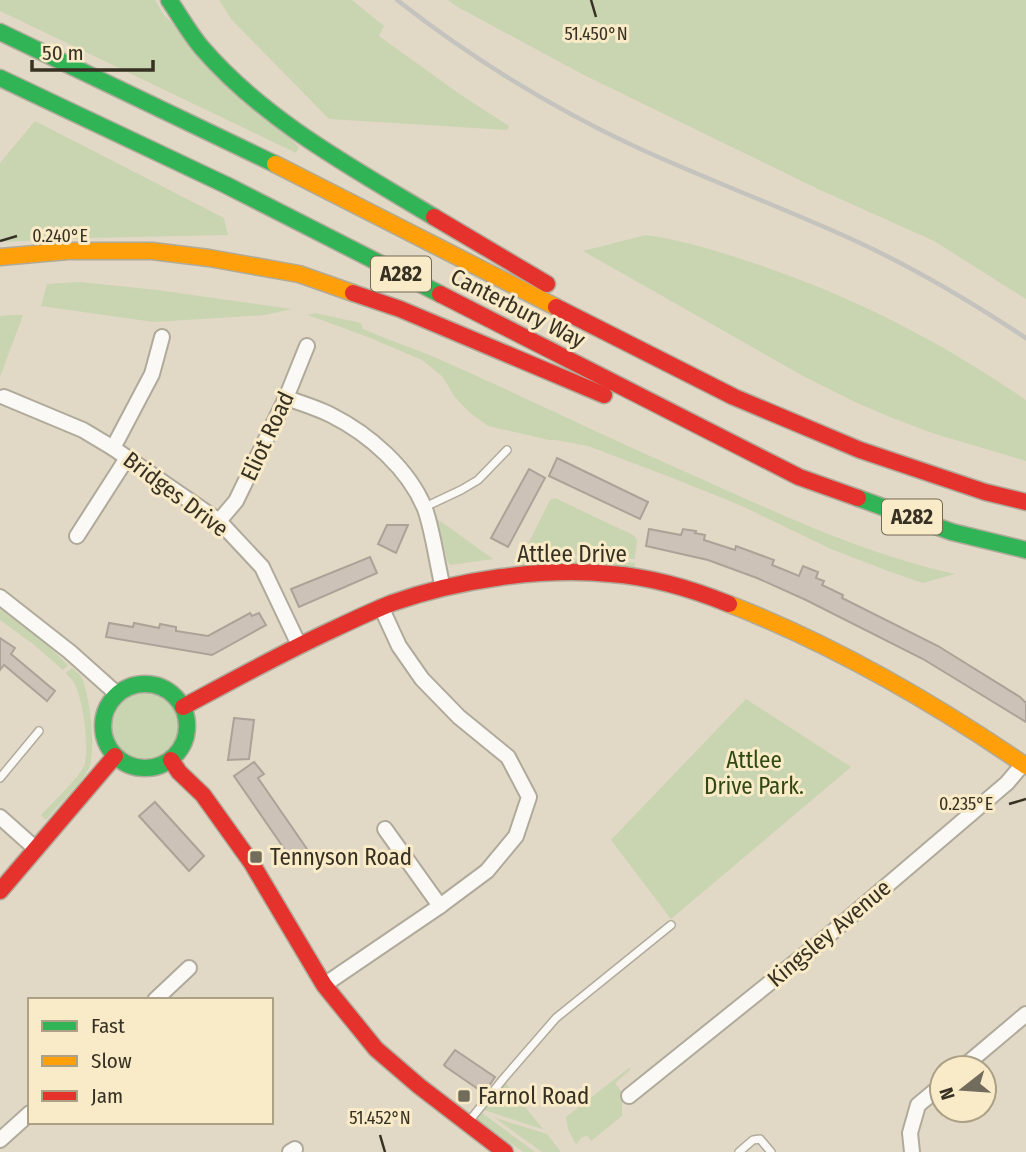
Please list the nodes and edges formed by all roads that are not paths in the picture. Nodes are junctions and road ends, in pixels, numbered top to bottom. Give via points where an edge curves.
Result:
1 (169, 0) edge
2 (0, 32) edge
3 (0, 78) edge
4 (0, 257) edge
5 (162, 337) dead end
6 (307, 346) dead end
7 (4, 397) dead end
8 (734, 397) junction
9 (286, 398) junction
10 (113, 448) junction
11 (507, 450) dead end
12 (127, 458) junction
13 (799, 477) junction
14 (1026, 502) edge
15 (424, 508) junction
16 (219, 521) junction
17 (77, 536) dead end
18 (1026, 550) edge
19 (443, 588) junction
20 (0, 597) edge
21 (381, 607) junction
22 (299, 645) junction
23 (117, 694) junction
24 (183, 706) junction
25 (39, 731) dead end
26 (115, 756) junction
27 (171, 760) junction
28 (1025, 765) edge
29 (0, 778) edge
30 (0, 817) edge
31 (385, 830) dead end
32 (36, 849) junction
33 (0, 891) edge
34 (440, 906) junction
35 (671, 925) dead end
36 (189, 968) dead end
37 (324, 985) junction
38 (157, 998) edge
39 (1026, 1014) edge
40 (979, 1054) edge
41 (629, 1096) dead end
42 (928, 1097) edge
43 (28, 1115) edge
44 (467, 1123) junction
45 (0, 1140) edge
46 (505, 1152) edge
47 (739, 1152) edge
48 (771, 1152) edge
49 (912, 1152) edge

1 - 8 main road, A282 via 201,47 237,85 283,122
2 - 8 main road, Canterbury Way / A282 via 249,151
3 - 13 main road, Canterbury Way / A282 via 226,185
4 - 13 main road, A282 via 152,251 299,274 400,309
5 - 10 street via 152,374
6 - 9 street, Eliot Road
7 - 10 street, Bridges Drive via 83,430
8 - 14 main road, Canterbury Way / A282 via 860,450
9 - 15 street via 332,416 372,442 397,464
9 - 16 street, Eliot Road via 236,501
10 - 12 street, Bridges Drive
11 - 15 lane via 478,480
12 - 16 street, Bridges Drive
12 - 17 street
13 - 18 main road, Canterbury Way / A282 via 952,532
15 - 19 street
16 - 22 street, Bridges Drive via 262,567
19 - 21 main road, Attlee Drive
19 - 28 main road, Attlee Drive via 514,576 585,572 687,587 770,620 885,678
20 - 23 street
21 - 22 main road, Attlee Drive
21 - 34 street via 422,680 508,757 529,797 516,836 487,871
22 - 24 main road, Attlee Drive
23 - 24 main road via 145,684 173,694
23 - 26 main road via 103,718 107,745
24 - 27 main road via 186,736
25 - 29 lane
26 - 27 main road via 136,768
26 - 32 main road
27 - 37 main road via 203,795 251,862
28 - 41 street, Kingsley Avenue via 823,940
30 - 32 street
31 - 34 street
32 - 33 main road
34 - 37 street
35 - 44 lane via 556,1018
36 - 38 street
37 - 44 main road via 376,1049
39 - 40 street
42 - 49 street via 918,1105 910,1133
43 - 45 street
44 - 46 main road
47 - 48 lane via 760,1139

